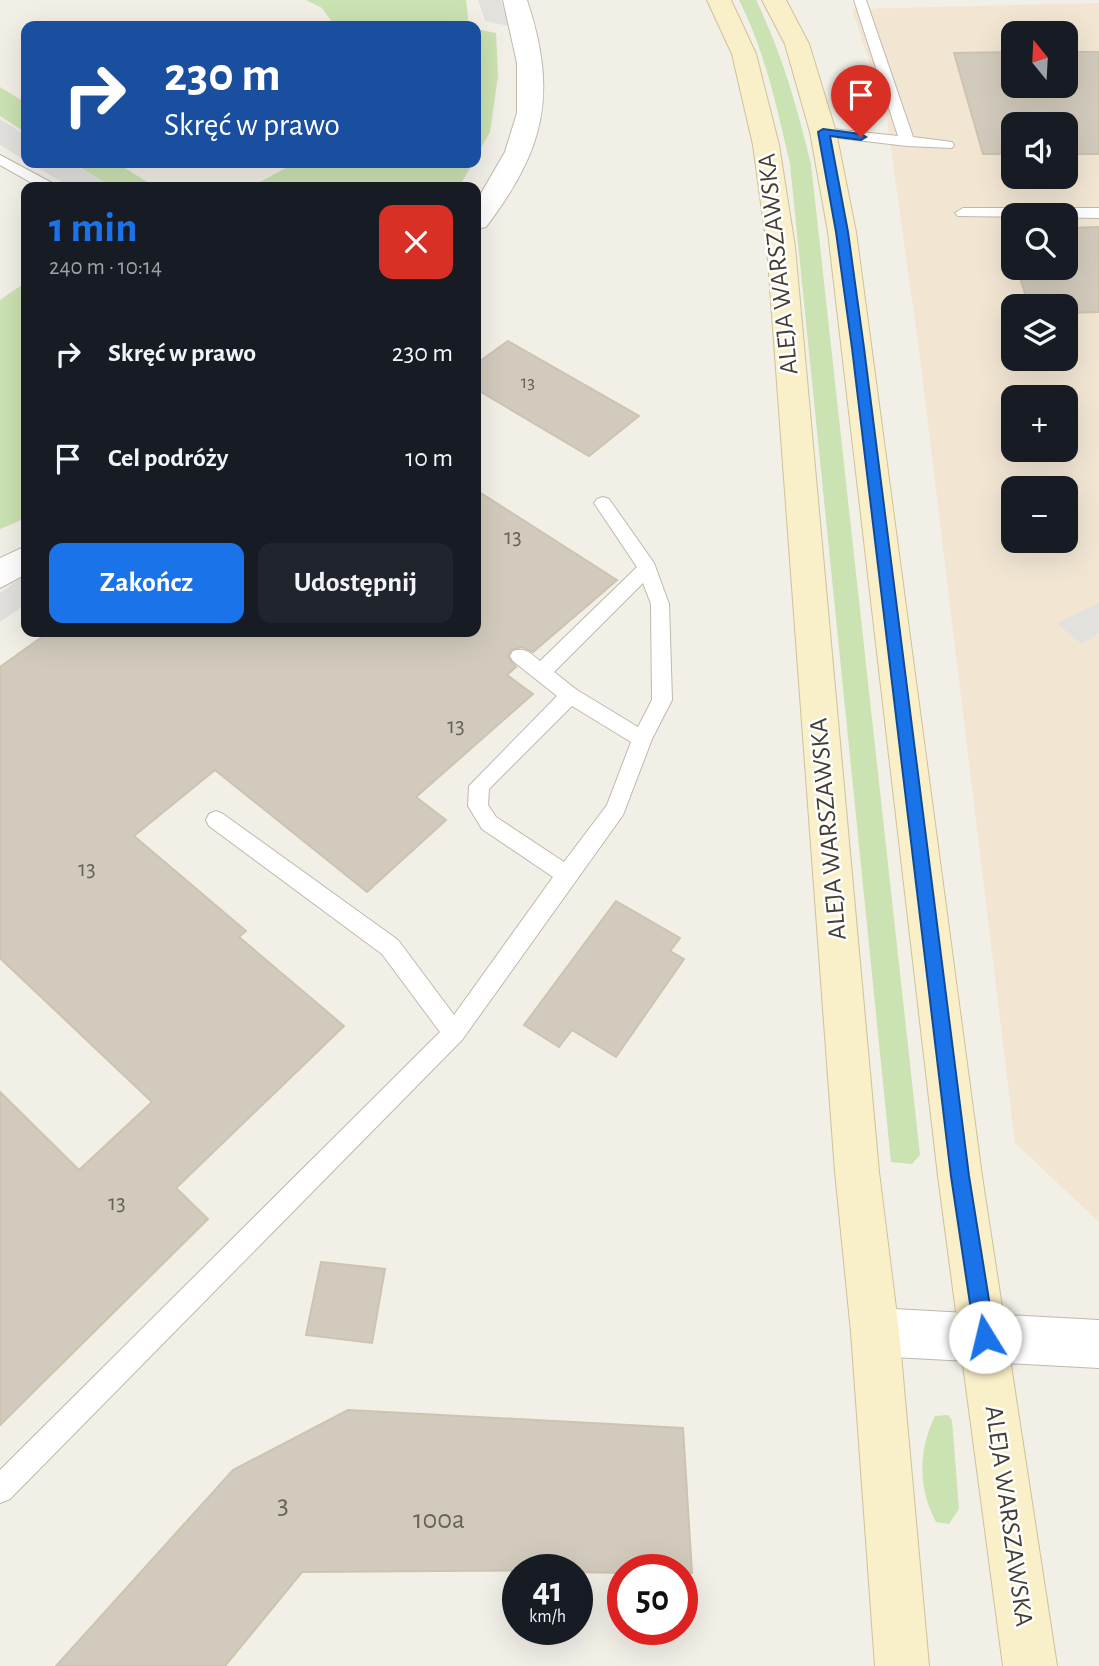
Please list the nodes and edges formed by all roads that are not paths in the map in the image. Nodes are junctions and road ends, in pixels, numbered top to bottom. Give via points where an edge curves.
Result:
1 (515, 0) edge
2 (719, 0) edge
3 (774, 0) edge
4 (860, 0) edge
5 (823, 132) junction
6 (907, 142) junction
7 (947, 145) dead end
8 (0, 159) edge
9 (40, 182) edge
10 (1099, 213) edge
11 (481, 214) edge
12 (963, 214) dead end
13 (603, 503) dead end
14 (21, 538) edge
15 (0, 544) edge
16 (21, 561) edge
17 (647, 568) junction
18 (0, 575) edge
19 (520, 656) dead end
20 (541, 672) junction
21 (570, 695) junction
22 (642, 739) junction
23 (216, 820) dead end
24 (567, 875) junction
25 (454, 1033) junction
26 (875, 1332) junction
27 (985, 1337) junction
28 (1099, 1344) edge
29 (0, 1489) edge
30 (902, 1666) edge
31 (1030, 1666) edge

1 - 11 street via 524,25 531,90 527,126
2 - 26 main road, ALEJA WARSZAWSKA via 744,54 766,145 781,247 857,1172
3 - 5 main road, ALEJA WARSZAWSKA via 797,44
4 - 6 lane
5 - 6 lane
5 - 27 main road, ALEJA WARSZAWSKA via 858,348 960,1176
6 - 7 lane
8 - 9 lane
10 - 12 lane
13 - 17 lane
14 - 15 street
16 - 18 street
17 - 20 lane
17 - 22 lane via 660,604 662,700
19 - 20 lane
20 - 21 lane
21 - 22 lane
21 - 24 lane via 480,786 478,806 489,822
22 - 24 lane via 616,809
23 - 25 lane via 390,947
24 - 25 lane
25 - 29 lane
26 - 27 street
26 - 30 main road, ALEJA WARSZAWSKA
27 - 28 street
27 - 31 main road, ALEJA WARSZAWSKA

